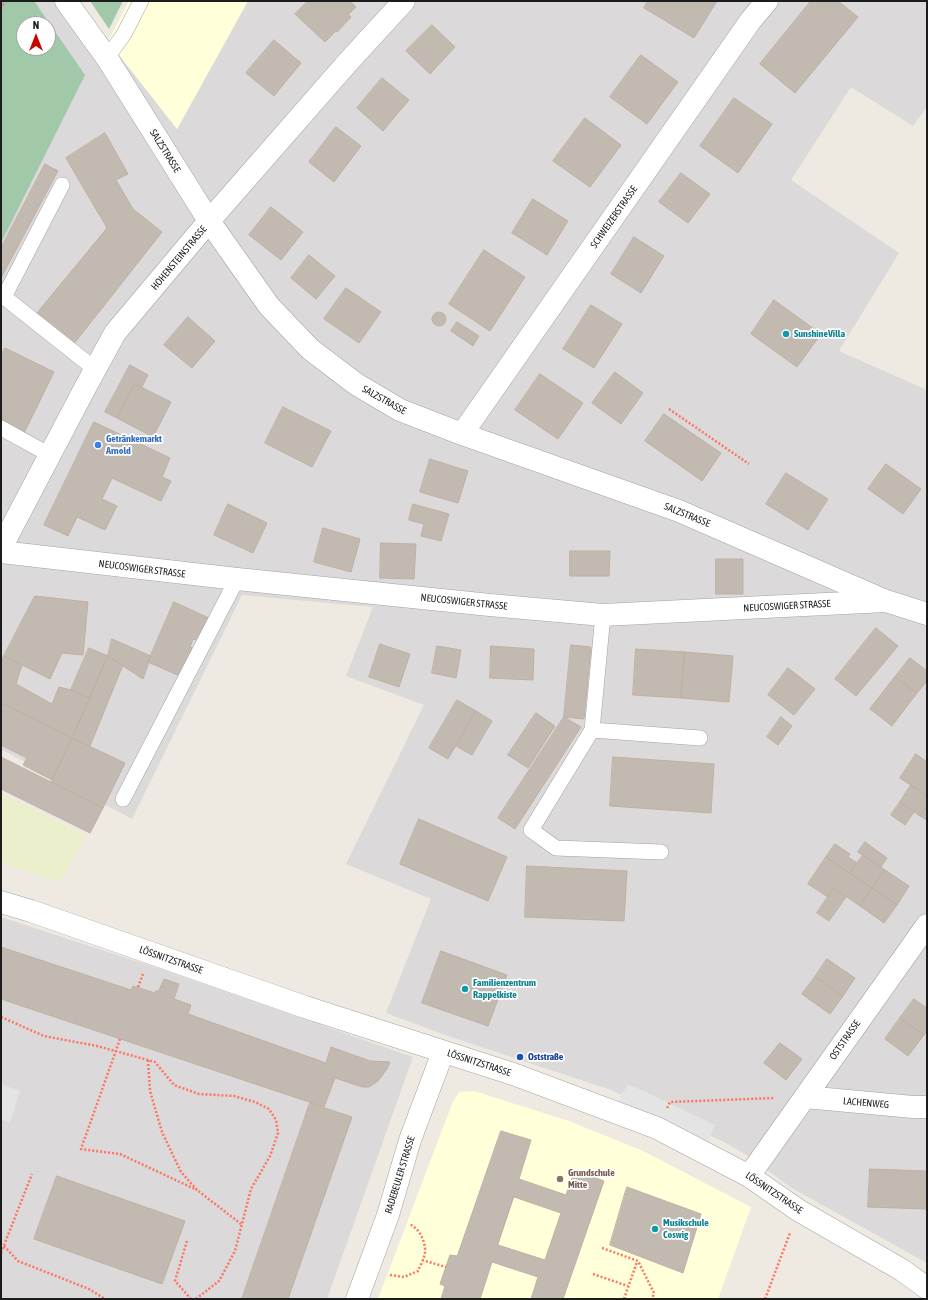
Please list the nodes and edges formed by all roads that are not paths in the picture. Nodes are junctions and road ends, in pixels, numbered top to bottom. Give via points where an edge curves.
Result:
1 (66, 1) edge
2 (140, 1) edge
3 (404, 1) edge
4 (767, 1) edge
5 (107, 58) junction
6 (62, 185) dead end
7 (210, 221) junction
8 (95, 369) junction
9 (1, 428) edge
10 (462, 434) junction
11 (50, 455) junction
12 (1, 548) edge
13 (1, 552) edge
14 (236, 579) junction
15 (886, 601) junction
16 (927, 614) edge
17 (603, 615) junction
18 (592, 730) junction
19 (700, 738) dead end
20 (122, 799) dead end
21 (661, 852) dead end
22 (1, 902) edge
23 (927, 925) edge
24 (443, 1052) junction
25 (805, 1097) junction
26 (927, 1107) edge
27 (749, 1176) junction
28 (927, 1288) edge
29 (357, 1299) edge

1 - 5 street, SALZSTRASSE
2 - 5 lane via 124,34
3 - 7 street, HOHENSTEINSTRASSE
4 - 10 street, SCHWEIZERSTRASSE via 751,20
5 - 7 street, SALZSTRASSE
6 - 8 lane via 4,297
7 - 8 street, HOHENSTEINSTRASSE via 116,333
7 - 10 street, SALZSTRASSE via 269,306 310,349 356,384 400,410
8 - 11 street, HOHENSTEINSTRASSE
9 - 11 lane
10 - 15 street, SALZSTRASSE via 679,511
11 - 12 street, HOHENSTEINSTRASSE
13 - 14 street, NEUCOSWIGER STRASSE
14 - 17 street, NEUCOSWIGER STRASSE
14 - 20 lane
15 - 16 street, NEUCOSWIGER STRASSE
15 - 17 street, NEUCOSWIGER STRASSE
17 - 18 lane
18 - 19 lane
18 - 21 lane via 531,830 556,848
22 - 24 street, LÖSSNITZSTRASSE
23 - 25 street, OSTSTRASSE
24 - 27 street, LÖSSNITZSTRASSE via 513,1074 657,1128
24 - 29 street, RADEBEULER STRASSE via 410,1140 388,1215
25 - 26 street, LACHENWEG
25 - 27 street, OSTSTRASSE
27 - 28 street, LÖSSNITZSTRASSE via 798,1210 902,1270

